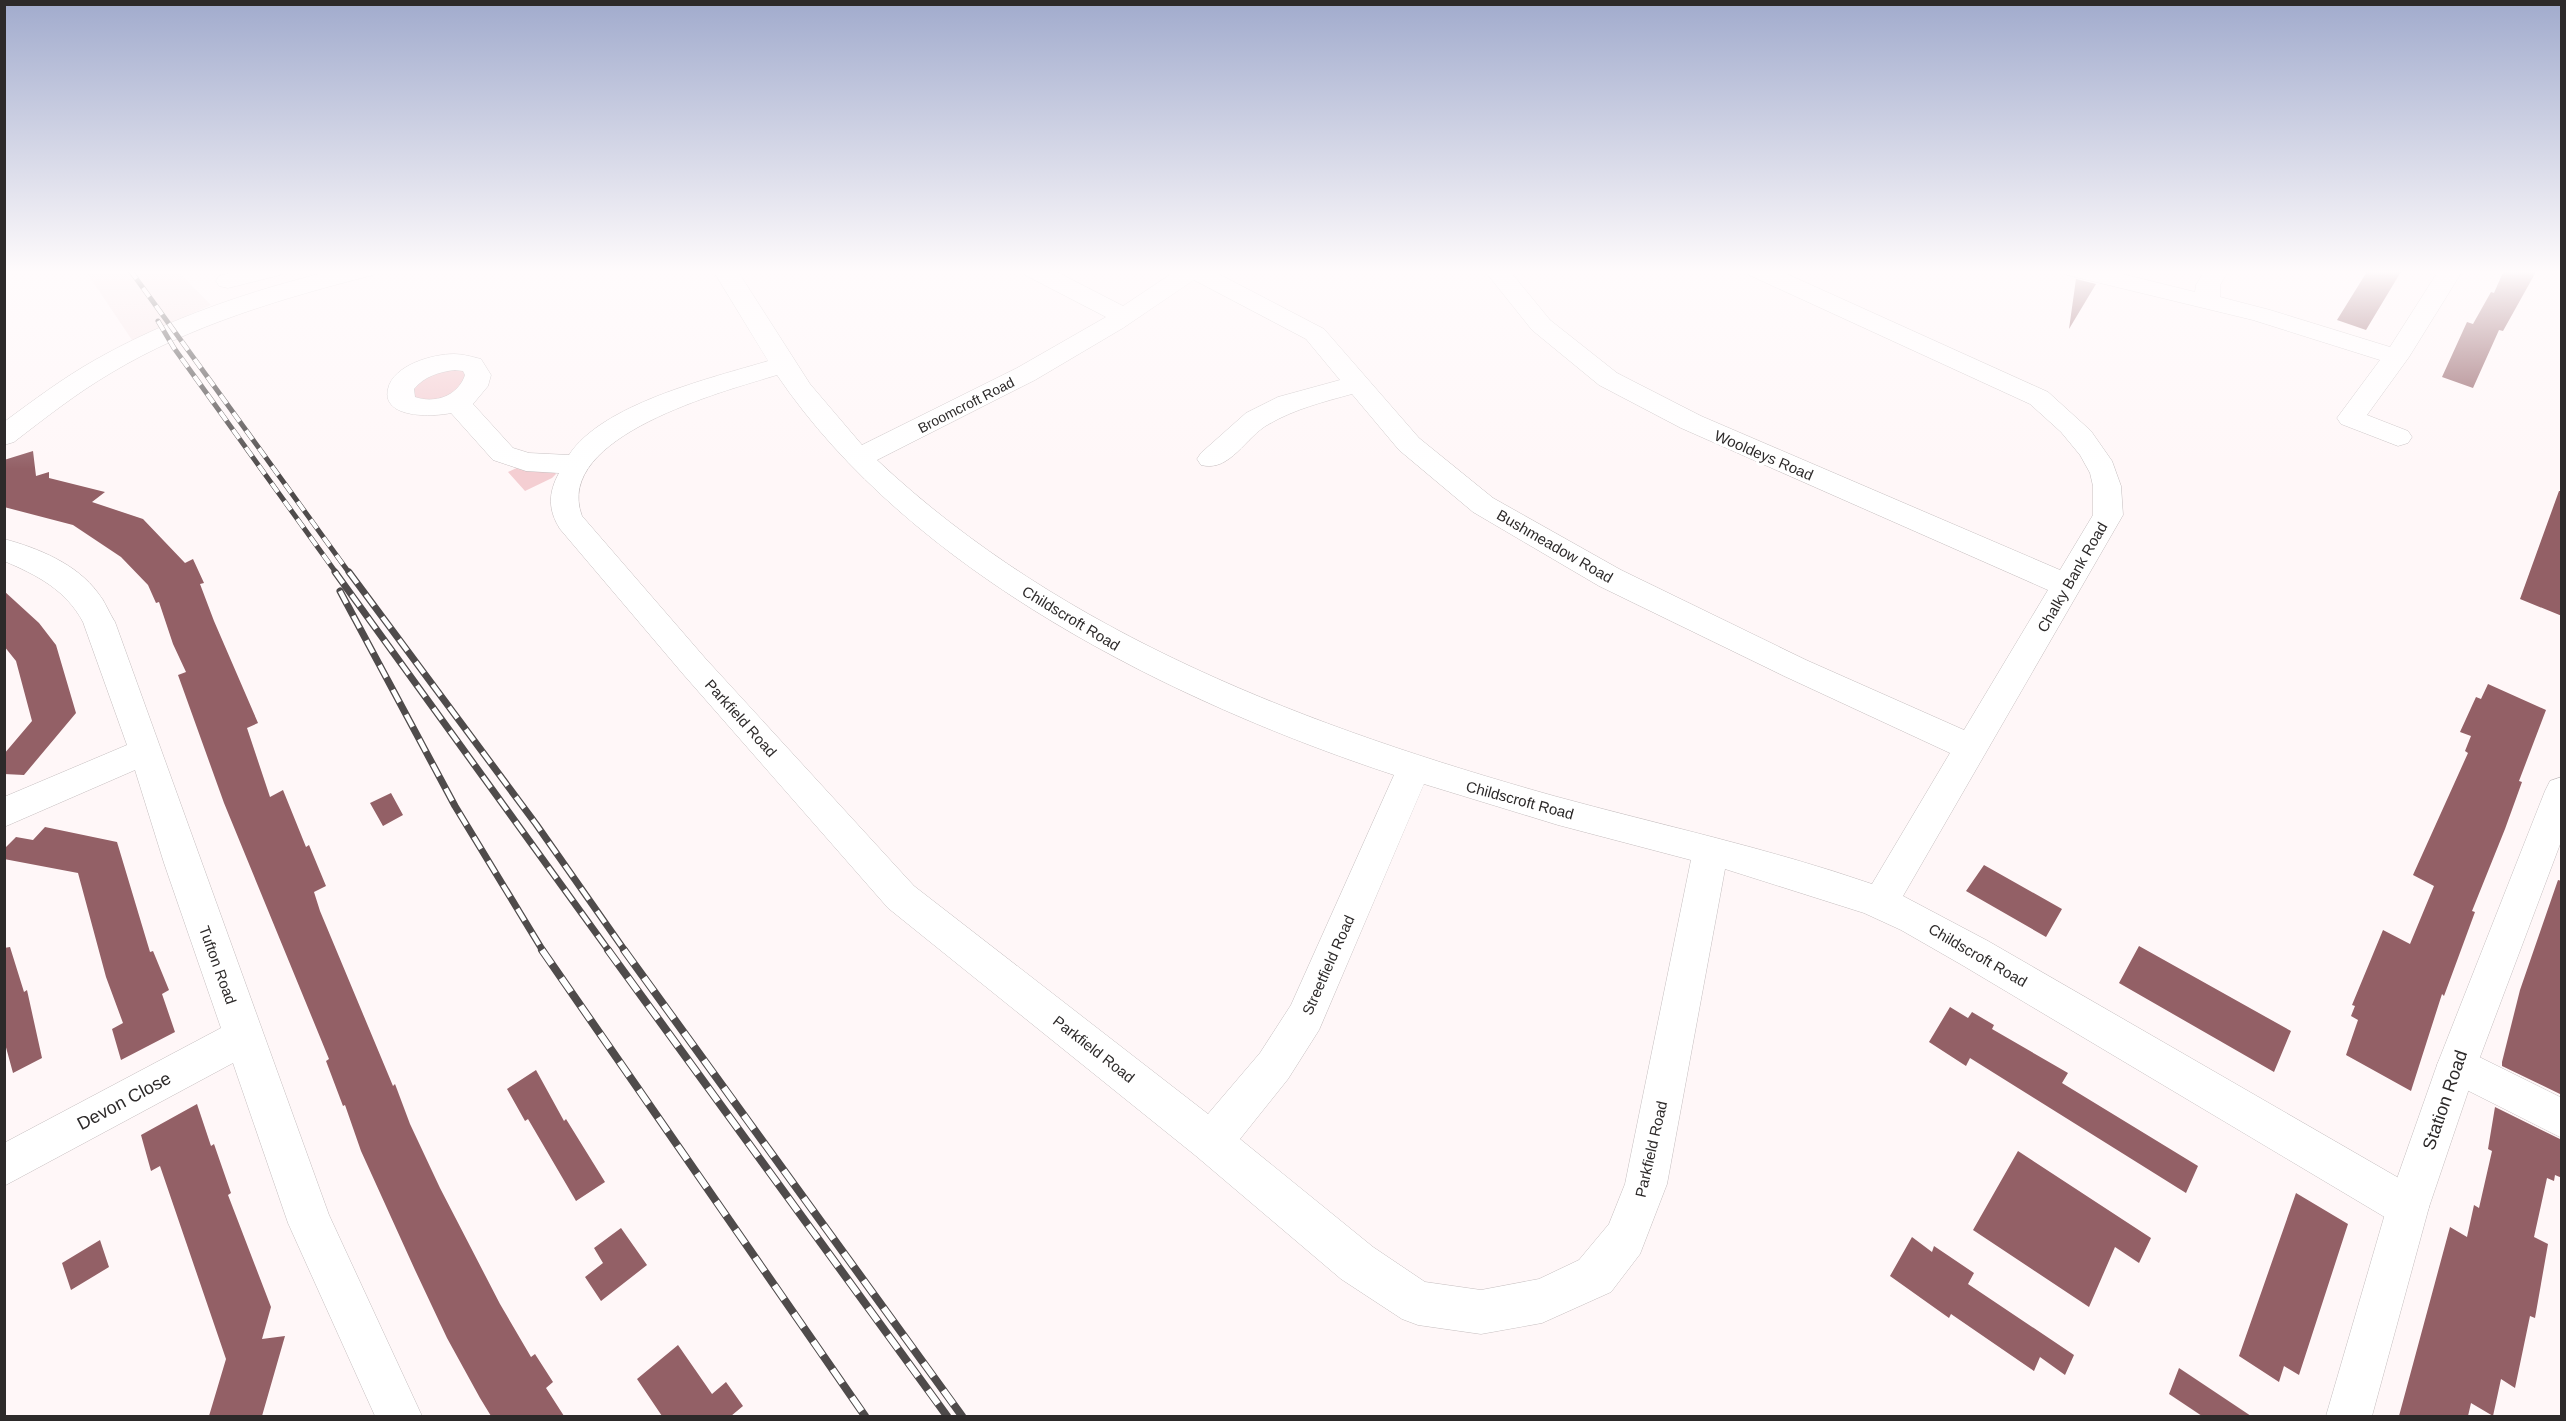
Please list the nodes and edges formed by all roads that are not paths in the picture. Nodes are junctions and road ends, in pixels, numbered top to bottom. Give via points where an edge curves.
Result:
1 (168, 336) edge
2 (765, 336) edge
3 (1089, 336) edge
4 (1319, 336) edge
5 (1555, 336) edge
6 (1904, 336) edge
7 (2332, 336) edge
8 (2409, 336) edge
9 (2396, 357) junction
10 (783, 365) junction
11 (1357, 384) junction
12 (456, 402) dead end
13 (4, 436) edge
14 (2398, 437) dead end
15 (859, 458) junction
16 (1206, 459) dead end
17 (576, 465) junction
18 (4, 549) edge
19 (2068, 586) junction
20 (1971, 747) junction
21 (146, 751) junction
22 (1414, 769) junction
23 (2562, 791) edge
24 (4, 813) edge
25 (1711, 851) junction
26 (1880, 903) junction
27 (244, 1036) junction
28 (2457, 1065) junction
29 (2562, 1119) edge
30 (1211, 1142) junction
31 (4, 1166) edge
32 (2408, 1207) junction
33 (390, 1412) edge
34 (2349, 1416) edge

1 - 13 street via 117,358
2 - 10 street, Childscroft Road
3 - 15 street, Broomcroft Road via 1000,388
4 - 11 street, Bushmeadow Road
5 - 19 street, Wooldeys Road via 1608,379 1690,423
6 - 19 street, Chalky Bank Road via 2039,398 2092,451 2107,484 2108,515
7 - 9 street
8 - 9 street
9 - 14 street via 2351,418
10 - 15 street, Childscroft Road via 814,408
10 - 17 street, Parkfield Road via 633,417 604,435
11 - 16 street via 1288,403 1256,419
11 - 20 street, Bushmeadow Road via 1409,444 1483,505 1610,578 1795,668
12 - 17 street via 503,454 526,462
15 - 22 street, Childscroft Road via 913,508 986,564 1115,644 1196,685
17 - 30 street, Parkfield Road via 564,499 570,522 901,897
18 - 21 street, Tufton Road via 45,566 87,600 109,648
19 - 20 street, Chalky Bank Road
20 - 26 street, Chalky Bank Road
21 - 24 street
21 - 27 street, Tufton Road
22 - 25 street, Childscroft Road
22 - 30 street, Streetfield Road via 1305,1017 1274,1066
23 - 28 street, Station Road
25 - 26 street, Childscroft Road via 1796,874
25 - 30 street, Parkfield Road via 1646,1184 1625,1239 1595,1276 1542,1301 1481,1312 1418,1303 1357,1263
26 - 32 street, Childscroft Road via 1984,958
27 - 31 street, Devon Close
27 - 33 street, Tufton Road via 310,1223
28 - 29 street
28 - 32 street, Station Road
32 - 34 street, Station Road

